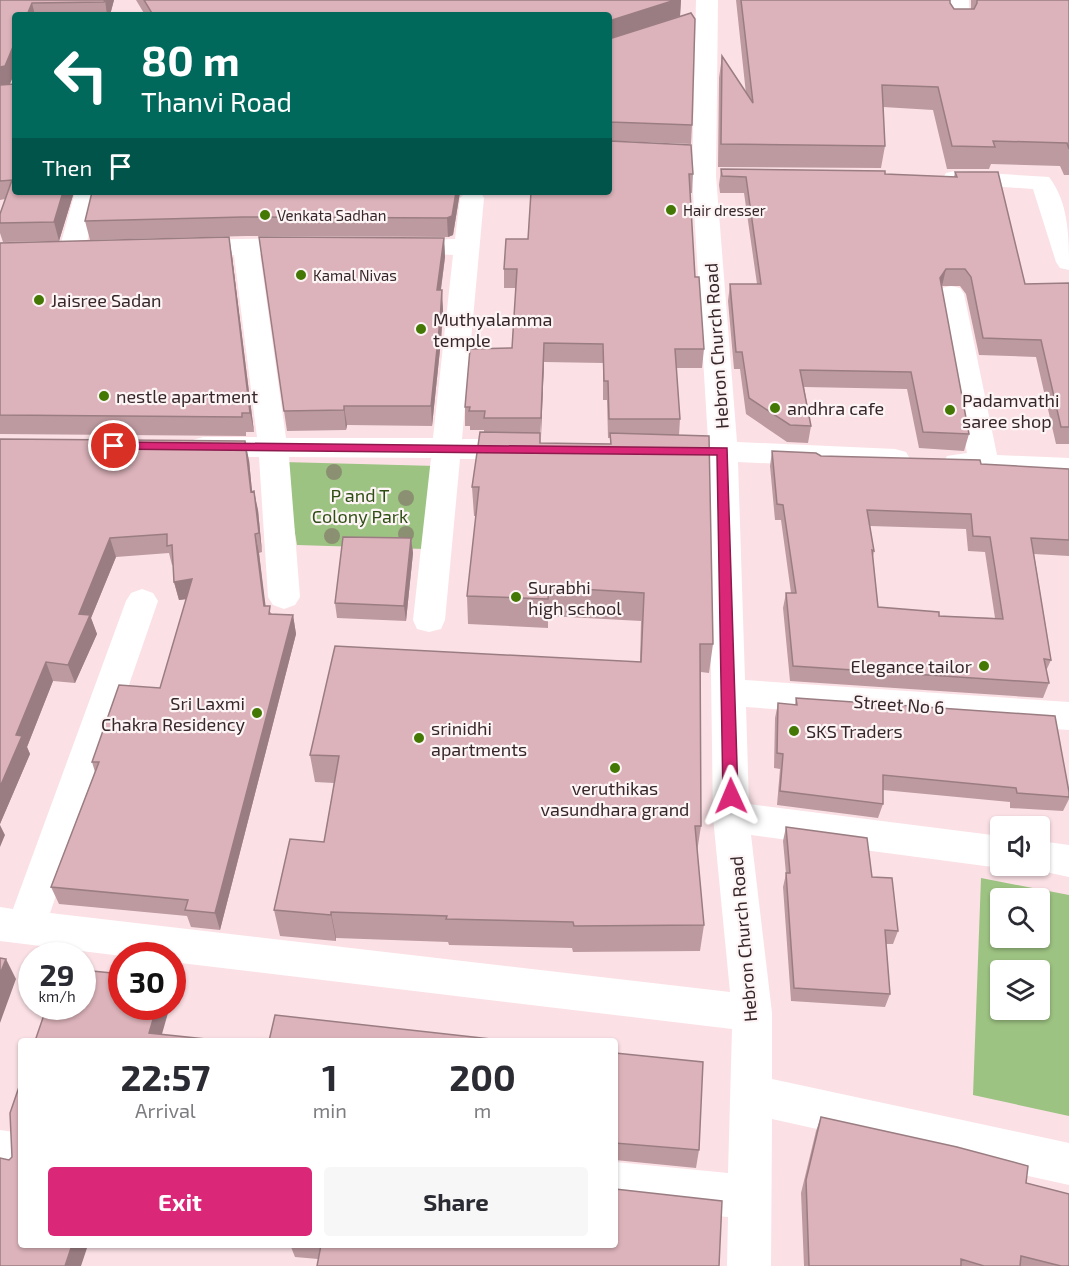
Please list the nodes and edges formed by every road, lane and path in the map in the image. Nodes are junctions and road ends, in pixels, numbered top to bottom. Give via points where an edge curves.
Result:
1 (958, 0) edge
2 (699, 14) edge
3 (958, 25) edge
4 (931, 178) edge
5 (86, 195) edge
6 (472, 198) dead end
7 (246, 246) junction
8 (327, 246) edge
9 (373, 246) edge
10 (466, 246) junction
11 (165, 248) edge
12 (130, 249) edge
13 (1069, 262) edge
14 (951, 294) dead end
15 (178, 447) edge
16 (273, 447) junction
17 (447, 448) junction
18 (555, 449) edge
19 (675, 450) edge
20 (723, 451) junction
21 (984, 464) junction
22 (1069, 468) edge
23 (284, 597) dead end
24 (142, 601) dead end
25 (429, 620) dead end
26 (728, 692) junction
27 (1069, 716) edge
28 (731, 817) junction
29 (990, 851) edge
30 (1050, 858) edge
31 (1069, 861) edge
32 (13, 926) edge
33 (752, 1013) junction
34 (750, 1094) junction
35 (0, 1151) edge
36 (18, 1154) edge
37 (1069, 1164) edge
38 (618, 1184) edge
39 (751, 1197) junction
40 (749, 1266) edge

1 - 3 street
2 - 20 street, Hebron Church Road via 704,165
4 - 13 street via 1040,182 1047,190
5 - 12 street via 62,250
6 - 10 street
7 - 8 street
7 - 11 street
7 - 16 street
9 - 10 street
10 - 17 street
14 - 21 street
15 - 16 street
16 - 17 street
16 - 23 street
17 - 18 street
17 - 25 street
19 - 20 street
20 - 21 street
20 - 26 street, Hebron Church Road
21 - 22 street
24 - 32 street
26 - 27 street, Street No 6
26 - 28 street, Hebron Church Road
28 - 29 street
28 - 33 street, Hebron Church Road
30 - 31 street
32 - 33 street
33 - 34 street, Hebron Church Road
34 - 37 street
34 - 39 street, Hebron Church Road
35 - 36 street
38 - 39 street
39 - 40 street, Hebron Church Road

